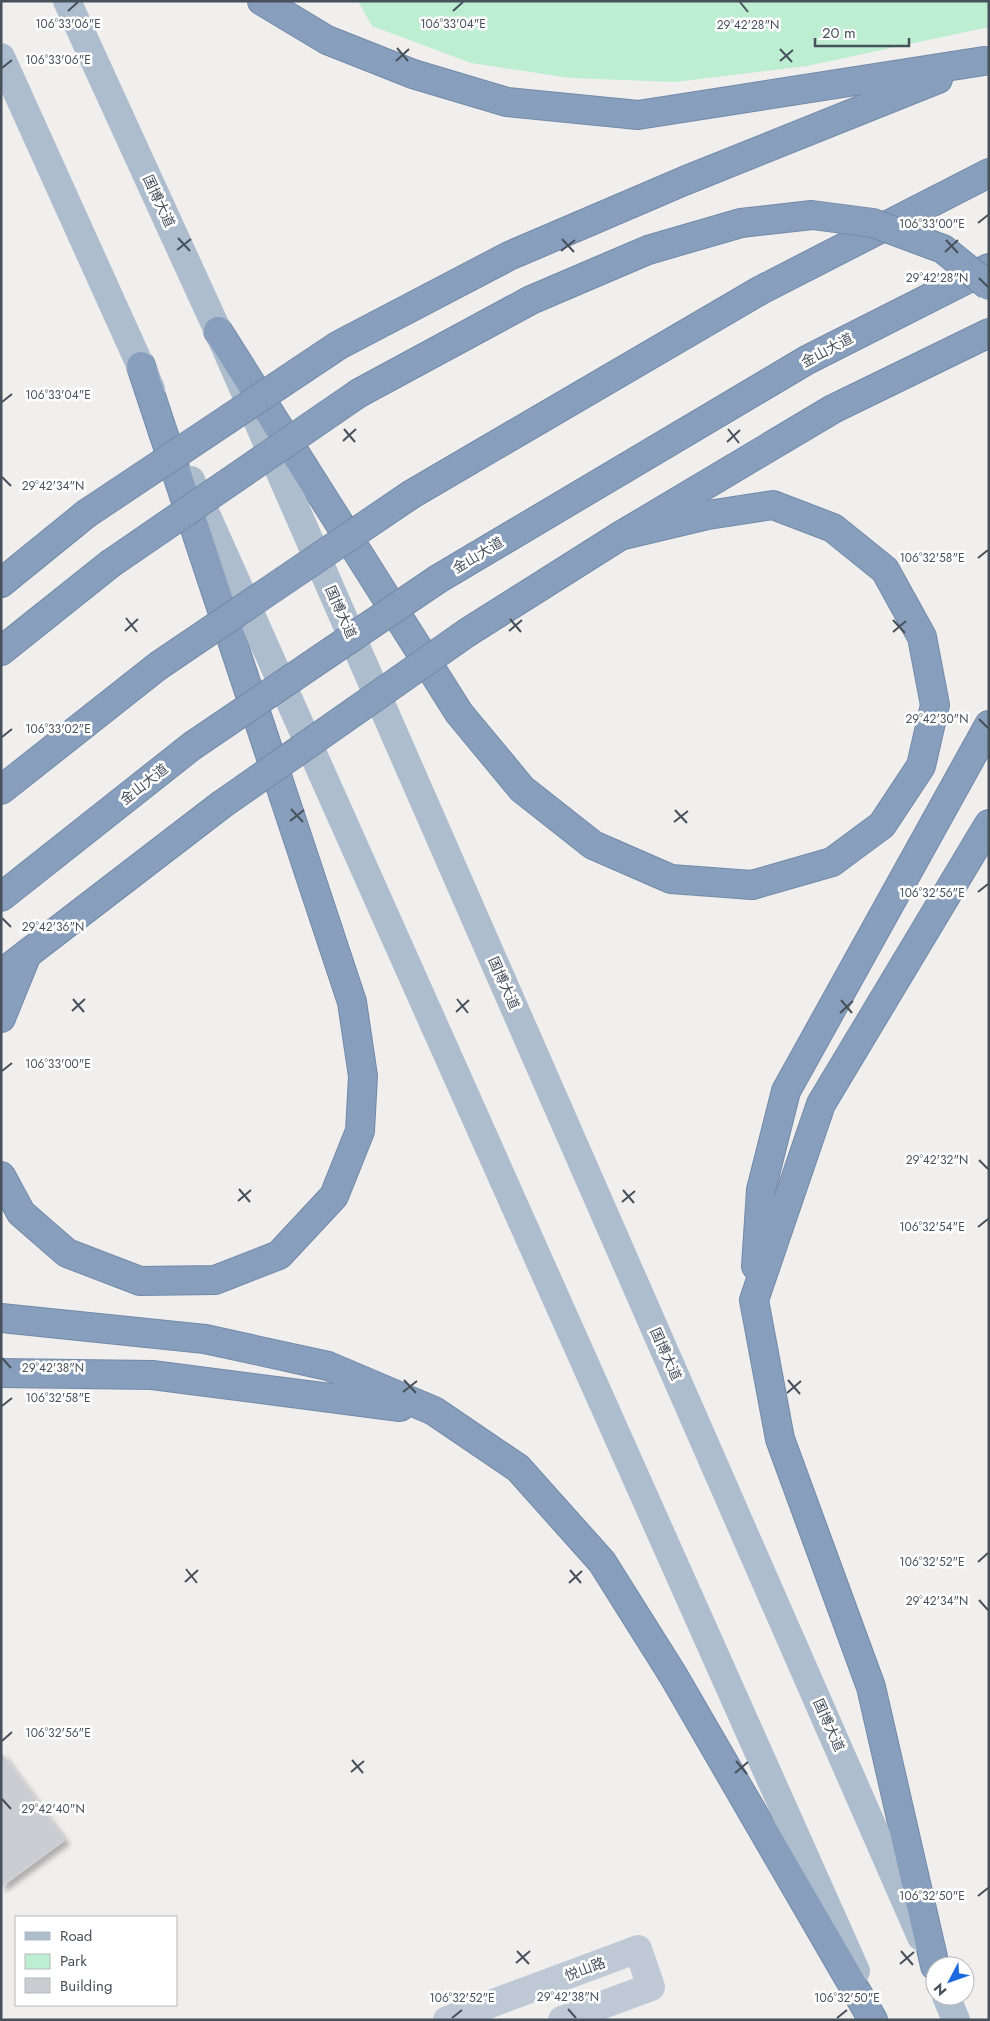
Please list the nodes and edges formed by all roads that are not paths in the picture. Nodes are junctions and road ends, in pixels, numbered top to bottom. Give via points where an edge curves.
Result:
1 (67, 1) edge
2 (262, 1) edge
3 (1, 57) edge
4 (986, 60) edge
5 (989, 173) edge
6 (989, 268) edge
7 (989, 286) edge
8 (218, 331) junction
9 (989, 333) edge
10 (141, 366) junction
11 (620, 536) junction
12 (1, 583) edge
13 (1, 651) edge
14 (989, 725) edge
15 (1, 790) edge
16 (989, 824) edge
17 (1, 897) edge
18 (28, 952) junction
19 (1, 974) edge
20 (1, 1018) edge
21 (1, 1176) edge
22 (754, 1300) junction
23 (1, 1318) edge
24 (1, 1373) edge
25 (434, 1411) junction
26 (930, 1956) edge
27 (932, 1956) edge
28 (950, 2006) edge
29 (447, 2020) edge
30 (562, 2020) edge
31 (873, 2020) edge
32 (878, 2020) edge
33 (956, 2020) edge

1 - 8 main road, 国博大道
2 - 4 highway via 327,40 413,74 507,102 638,115
3 - 10 main road
4 - 12 highway, bridge via 684,181 509,256 339,345 86,514
5 - 15 highway, bridge via 761,290 412,494 158,666
6 - 17 highway, 金山大道, bridge via 807,360 438,579 192,746
7 - 13 highway, bridge via 943,249 873,223 812,215 741,223 648,250 531,300 359,393 110,564
8 - 11 highway via 459,713 522,789 593,845 671,879 752,885 832,862 882,825 921,766 935,705 922,636 884,570 832,528 773,505 708,515
8 - 26 main road, 国博大道
9 - 11 highway via 833,409
10 - 21 highway via 352,1002 363,1076 360,1131 334,1196 279,1255 215,1280 140,1281 67,1253 21,1213
10 - 32 main road
11 - 18 highway, bridge via 468,632 220,805
14 - 22 highway via 786,1090 761,1190
16 - 22 highway via 821,1104
18 - 19 highway
18 - 20 highway
22 - 27 highway via 780,1439 871,1688
23 - 25 highway via 214,1341 328,1366
24 - 25 highway via 152,1375
25 - 31 highway via 518,1468 602,1562 673,1675
28 - 33 main road
29 - 30 main road, 悦山路 via 638,1949 651,1987

